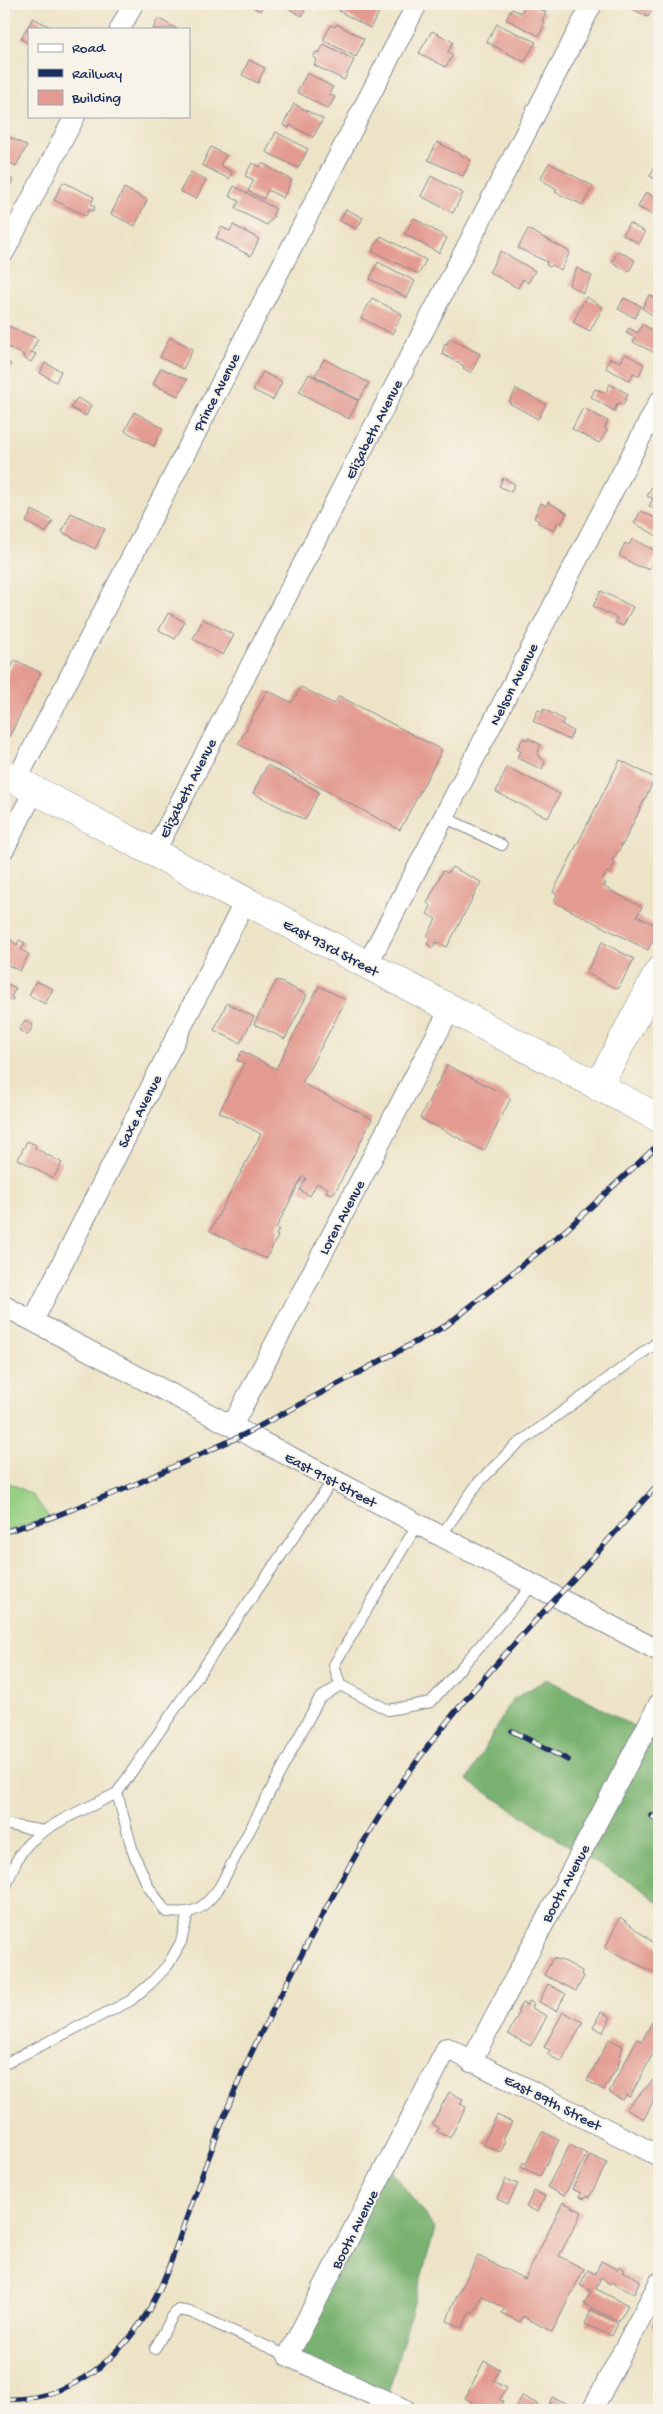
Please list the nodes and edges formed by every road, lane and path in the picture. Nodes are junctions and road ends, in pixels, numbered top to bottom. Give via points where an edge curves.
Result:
1 (133, 4) edge
2 (417, 4) edge
3 (592, 4) edge
4 (121, 28) edge
5 (74, 118) edge
6 (4, 252) edge
7 (659, 402) edge
8 (18, 782) edge
9 (444, 817) junction
10 (502, 845) dead end
11 (4, 849) edge
12 (154, 853) junction
13 (245, 902) junction
14 (367, 965) junction
15 (659, 971) edge
16 (450, 1009) junction
17 (598, 1087) junction
18 (659, 1118) edge
19 (4, 1306) edge
20 (33, 1321) junction
21 (659, 1341) edge
22 (232, 1426) junction
23 (333, 1480) junction
24 (417, 1525) junction
25 (440, 1537) junction
26 (532, 1586) junction
27 (659, 1651) edge
28 (340, 1685) junction
29 (659, 1704) edge
30 (117, 1793) junction
31 (4, 1824) edge
32 (44, 1831) junction
33 (4, 1892) edge
34 (188, 1913) junction
35 (447, 2048) joint
36 (471, 2062) junction
37 (4, 2064) edge
38 (659, 2156) edge
39 (659, 2283) edge
40 (155, 2349) dead end
41 (288, 2356) junction
42 (406, 2410) edge
43 (592, 2410) edge

1 - 4 street
2 - 8 street, Prince Avenue
3 - 12 street, Elizabeth Avenue
5 - 6 street
7 - 9 street, Nelson Avenue
8 - 11 street, Prince Avenue
8 - 12 main road, East 93rd Street
9 - 10 lane
9 - 14 street, Nelson Avenue
12 - 13 main road, East 93rd Street
13 - 14 main road, East 93rd Street
13 - 20 street, Saxe Avenue
14 - 16 main road, East 93rd Street
15 - 17 main road
16 - 17 main road, East 93rd Street
16 - 22 street, Loren Avenue
17 - 18 main road, East 93rd Street
19 - 20 street, East 91st Street
20 - 22 street, East 91st Street
21 - 25 lane via 514,1447 478,1483
22 - 23 street, East 91st Street
23 - 24 street, East 91st Street
23 - 30 lane
24 - 25 street, East 91st Street
24 - 28 lane via 334,1665
25 - 26 street, East 91st Street
26 - 27 street, East 91st Street
26 - 28 lane via 431,1702 388,1710
28 - 34 lane via 319,1699 218,1888 208,1903
29 - 36 street, Booth Avenue
30 - 32 lane
30 - 34 lane via 133,1852 148,1886 166,1912
31 - 32 lane
32 - 33 lane via 28,1844
34 - 37 lane via 182,1942 168,1965 130,2001
35 - 36 street, East 89th Street
35 - 41 street, Booth Avenue
36 - 38 street, East 89th Street
39 - 43 street
40 - 41 lane via 178,2310 190,2312
41 - 42 street

